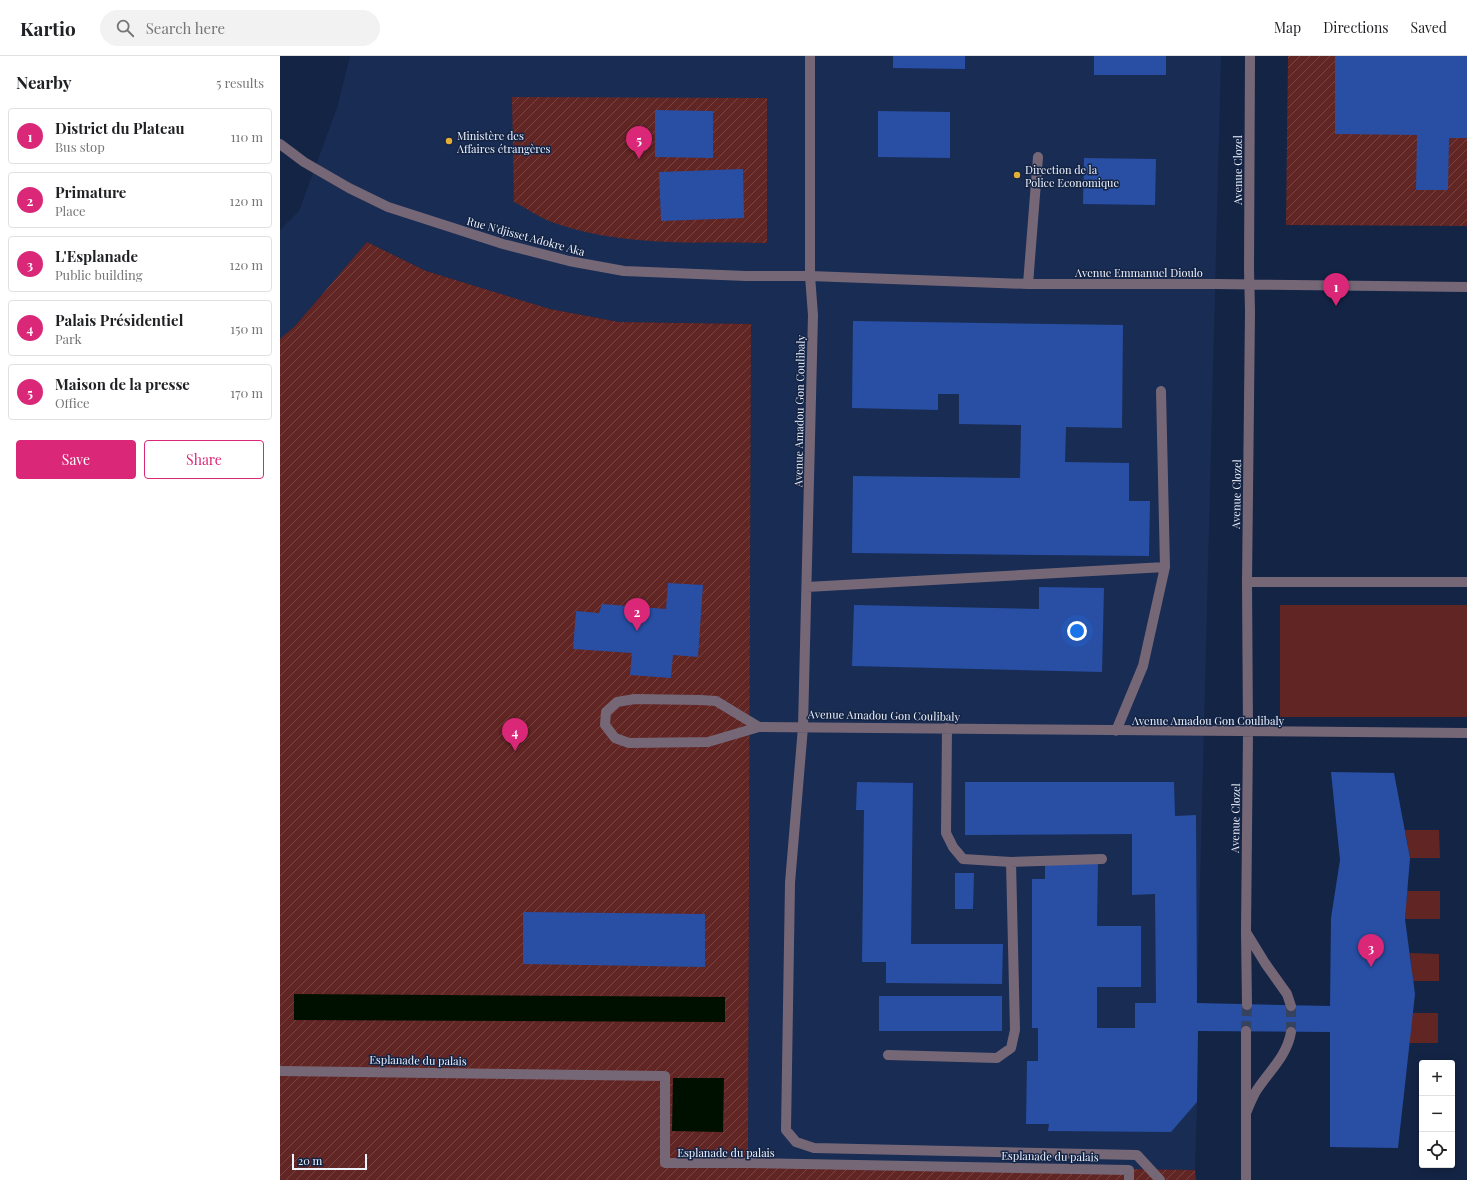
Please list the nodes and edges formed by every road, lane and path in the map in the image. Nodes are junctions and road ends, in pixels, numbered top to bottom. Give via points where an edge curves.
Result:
1 (810, 56) edge
2 (1250, 56) edge
3 (280, 144) edge
4 (1038, 157) dead end
5 (810, 276) junction
6 (1028, 284) junction
7 (1249, 284) junction
8 (1467, 287) edge
9 (1161, 391) dead end
10 (1165, 567) junction
11 (1247, 582) junction
12 (1467, 582) edge
13 (807, 587) junction
14 (759, 727) junction
15 (803, 727) junction
16 (947, 728) junction
17 (1116, 731) junction
18 (1248, 732) junction
19 (1467, 734) edge
20 (1102, 859) dead end
21 (1011, 862) junction
22 (1246, 932) junction
23 (1247, 1005) tunnel mouth
24 (1291, 1006) tunnel mouth
25 (1246, 1031) tunnel mouth
26 (1291, 1032) tunnel mouth
27 (888, 1055) dead end
28 (280, 1071) edge
29 (1245, 1114) junction
30 (1129, 1180) edge
31 (1160, 1180) edge
32 (1246, 1180) edge

1 - 5 street, Avenue Amadou Gon Coulibaly
2 - 7 street, Avenue Clozel
3 - 5 street, Rue N'djisset Adokre Aka via 304,162 388,207 569,262 624,271
4 - 6 street
5 - 6 street, Avenue Emmanuel Dioulo
5 - 13 street, Avenue Amadou Gon Coulibaly via 813,315
6 - 7 street, Avenue Emmanuel Dioulo
7 - 8 street, Avenue Emmanuel Dioulo
7 - 11 street, Avenue Clozel
9 - 10 street
10 - 13 street
10 - 17 street via 1143,666
11 - 12 street
11 - 18 street, Avenue Clozel
13 - 15 street, Avenue Amadou Gon Coulibaly
14 - 14 street via 708,742 630,743 615,738 605,724 606,712 617,702 635,699 700,700 716,701
14 - 15 street
15 - 16 street, Avenue Amadou Gon Coulibaly
15 - 31 street via 790,883 786,1130 796,1142 814,1148 1137,1155
16 - 17 street, Avenue Amadou Gon Coulibaly
16 - 21 street via 946,833 952,847 963,859
17 - 18 street, Avenue Amadou Gon Coulibaly
18 - 19 street, Avenue Amadou Gon Coulibaly
18 - 22 street, Avenue Clozel
20 - 21 street
21 - 27 street via 1015,1030 1011,1048 997,1058
22 - 23 street, Avenue Clozel
22 - 24 street via 1287,994
25 - 29 street
26 - 29 street via 1284,1054 1255,1093
28 - 30 street, Esplanade du palais via 665,1076 665,1163 1129,1170
29 - 32 street

